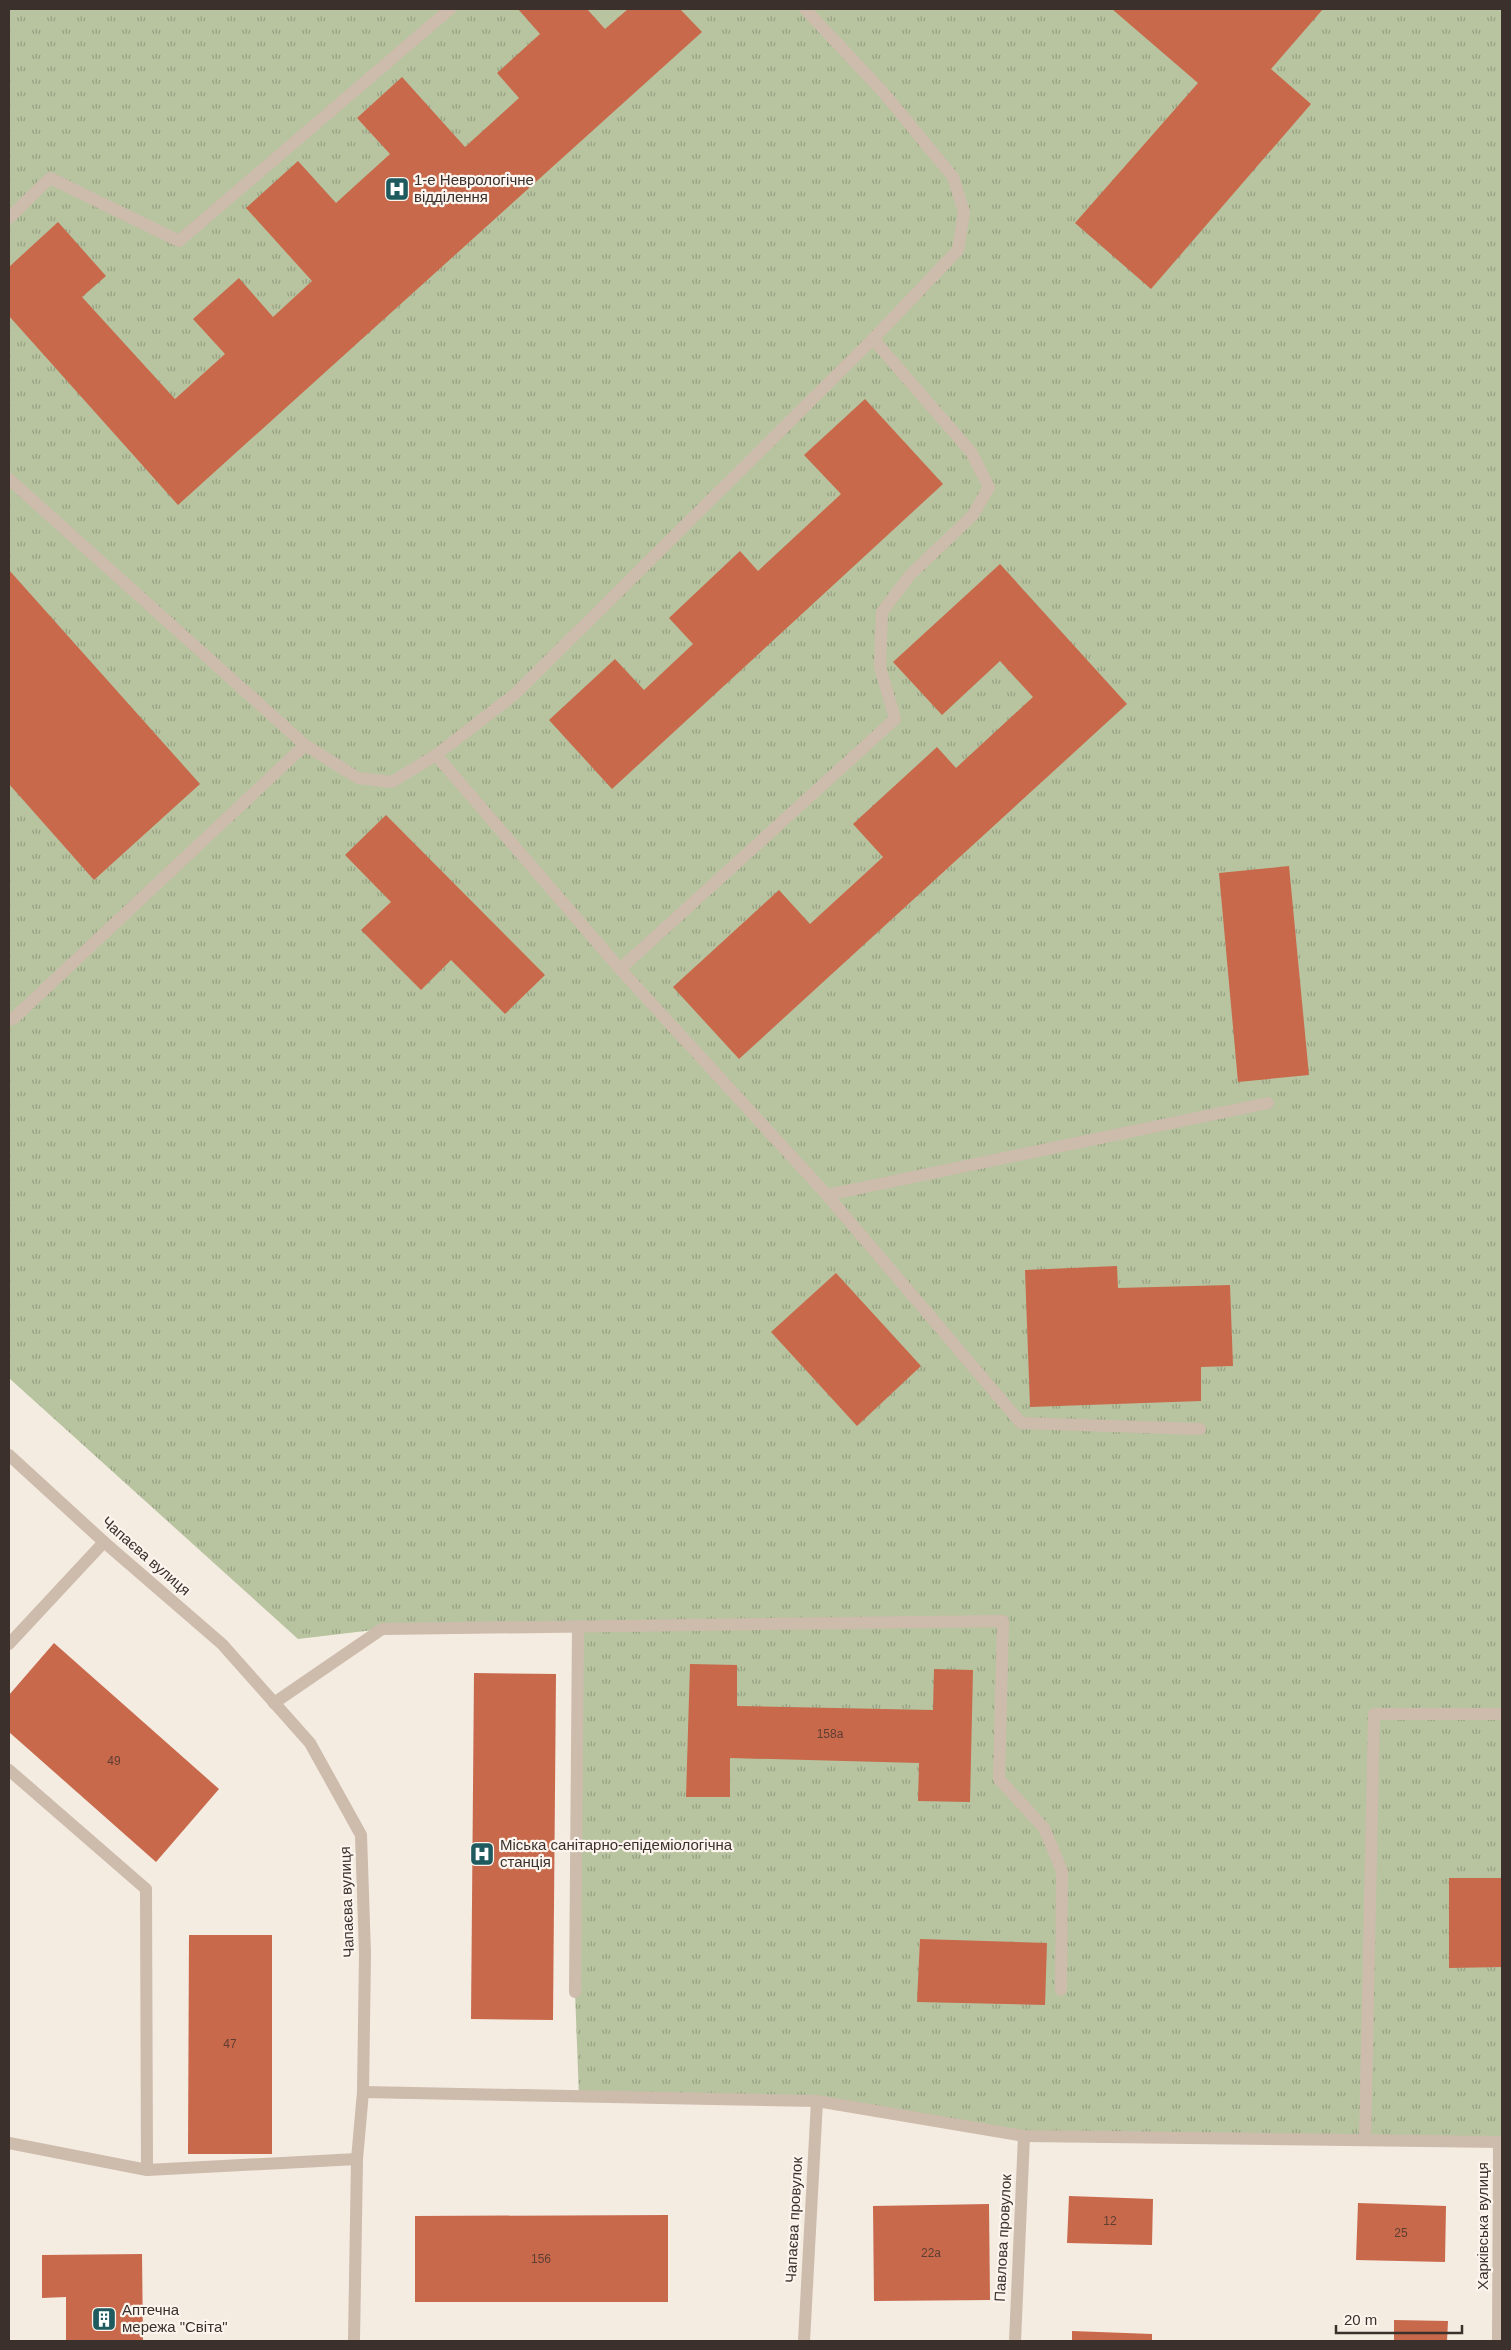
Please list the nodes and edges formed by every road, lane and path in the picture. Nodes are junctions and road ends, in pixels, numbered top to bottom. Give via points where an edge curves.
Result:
1 (450, 9) edge
2 (805, 9) edge
3 (9, 218) edge
4 (873, 340) junction
5 (9, 480) edge
6 (305, 745) junction
7 (436, 755) junction
8 (620, 969) junction
9 (9, 1020) edge
10 (1268, 1103) dead end
11 (827, 1195) junction
12 (1200, 1429) dead end
13 (9, 1454) edge
14 (104, 1542) junction
15 (578, 1626) junction
16 (9, 1644) edge
17 (274, 1703) junction
18 (1502, 1714) edge
19 (9, 1770) edge
20 (1061, 1990) dead end
21 (575, 1992) dead end
22 (363, 2092) junction
23 (817, 2101) junction
24 (1024, 2136) junction
25 (1365, 2139) junction
26 (1501, 2142) edge
27 (9, 2143) edge
28 (357, 2159) junction
29 (147, 2170) junction
30 (354, 2341) edge
31 (804, 2341) edge
32 (1015, 2341) edge
33 (1498, 2341) edge

1 - 3 street via 179,241 50,178
2 - 4 street via 883,92 953,176 964,212 958,250
4 - 7 street via 515,694
4 - 8 street via 971,452 989,487 972,515 910,575 882,612 880,667 895,719
5 - 6 street
6 - 7 street via 358,778 392,782
6 - 9 street
7 - 8 street
8 - 11 street
10 - 11 street
11 - 12 street via 1021,1422
13 - 14 street, Чапаєва вулиця
14 - 16 street
14 - 17 street, Чапаєва вулиця via 222,1644
15 - 17 street via 382,1628
15 - 20 street via 1003,1621 999,1779 1044,1828 1062,1871
15 - 21 street
17 - 22 street, Чапаєва вулиця via 310,1743 361,1835 365,1954
18 - 25 street via 1374,1714
19 - 29 street via 146,1889
22 - 23 street
22 - 28 street, Чапаєва вулиця
23 - 24 street
23 - 31 street, Чапаєва провулок
24 - 25 street
24 - 32 street, Павлова провулок
25 - 26 street
26 - 33 street, Харківська вулиця
27 - 29 street
28 - 29 street
28 - 30 street, Чапаєва вулиця

